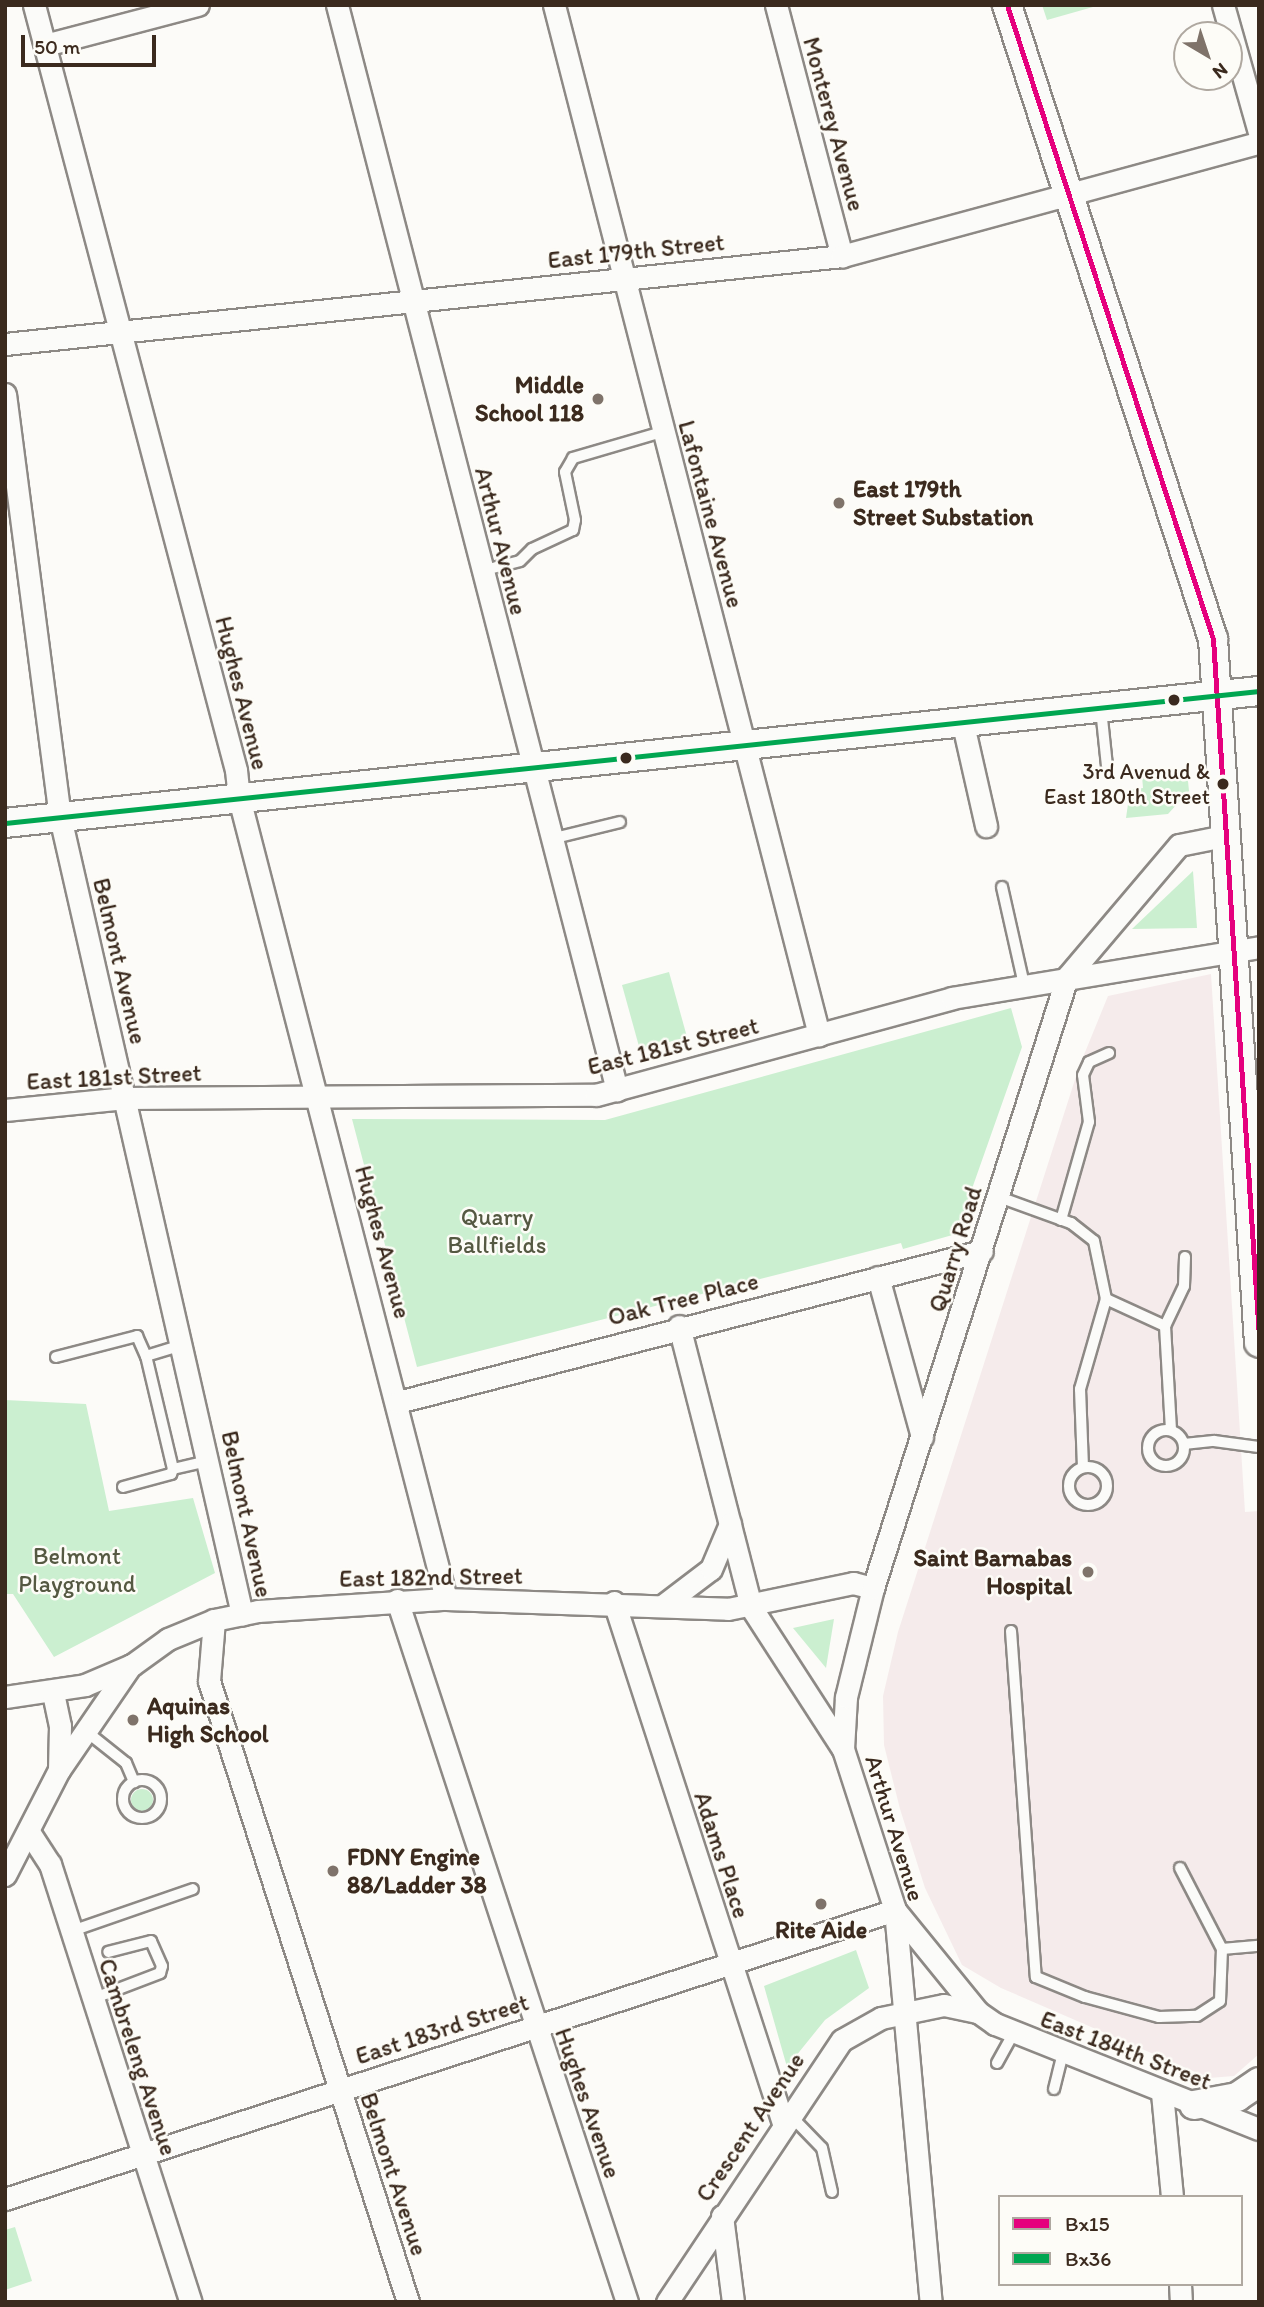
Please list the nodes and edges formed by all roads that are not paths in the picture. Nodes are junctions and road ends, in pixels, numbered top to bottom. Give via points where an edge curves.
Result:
1 (34, 5) edge
2 (198, 5) edge
3 (337, 5) edge
4 (554, 5) edge
5 (776, 5) edge
6 (1007, 5) edge
7 (1223, 5) edge
8 (45, 45) junction
9 (1259, 132) edge
10 (1259, 143) edge
11 (1069, 195) junction
12 (842, 256) junction
13 (625, 279) junction
14 (414, 301) junction
15 (119, 331) junction
16 (5, 344) edge
17 (5, 394) edge
18 (662, 432) junction
19 (15, 553) edge
20 (481, 571) junction
21 (1259, 691) edge
22 (1215, 695) junction
23 (1101, 706) junction
24 (962, 720) junction
25 (743, 744) junction
26 (1107, 766) dead end
27 (532, 767) junction
28 (239, 798) junction
29 (60, 817) junction
30 (620, 822) dead end
31 (5, 823) edge
32 (986, 826) dead end
33 (1224, 836) junction
34 (551, 839) junction
35 (1002, 887) dead end
36 (1245, 948) edge
37 (1067, 977) junction
38 (1024, 985) junction
39 (819, 1035) junction
40 (1109, 1052) dead end
41 (617, 1090) junction
42 (317, 1096) junction
43 (125, 1098) junction
44 (5, 1110) edge
45 (999, 1197) junction
46 (1061, 1220) junction
47 (982, 1251) junction
48 (1185, 1257) dead end
49 (878, 1277) junction
50 (1105, 1299) junction
51 (679, 1326) junction
52 (1165, 1326) junction
53 (1259, 1342) edge
54 (183, 1346) junction
55 (146, 1356) junction
56 (56, 1357) dead end
57 (398, 1402) junction
58 (1171, 1430) junction
59 (922, 1439) junction
60 (1184, 1444) junction
61 (1259, 1447) edge
62 (209, 1460) junction
63 (1083, 1467) dead end
64 (173, 1469) junction
65 (123, 1487) dead end
66 (730, 1524) junction
67 (873, 1588) junction
68 (446, 1599) junction
69 (397, 1600) junction
70 (614, 1602) junction
71 (662, 1606) junction
72 (751, 1607) junction
73 (242, 1614) junction
74 (214, 1620) junction
75 (1011, 1631) dead end
76 (132, 1665) junction
77 (53, 1692) junction
78 (5, 1697) edge
79 (87, 1732) junction
80 (843, 1748) junction
81 (59, 1770) junction
82 (134, 1782) dead end
83 (29, 1832) junction
84 (1180, 1868) dead end
85 (5, 1874) edge
86 (193, 1889) dead end
87 (895, 1910) junction
88 (69, 1932) junction
89 (1259, 1946) edge
90 (1222, 1949) junction
91 (108, 1952) dead end
92 (729, 1963) junction
93 (92, 1999) junction
94 (978, 2012) junction
95 (903, 2014) junction
96 (534, 2026) junction
97 (1013, 2034) junction
98 (1063, 2054) junction
99 (997, 2063) dead end
100 (1259, 2082) edge
101 (1054, 2088) dead end
102 (339, 2090) junction
103 (1162, 2092) junction
104 (1194, 2105) junction
105 (786, 2119) junction
106 (1259, 2129) edge
107 (143, 2154) junction
108 (832, 2192) dead end
109 (1172, 2195) edge
110 (5, 2199) edge
111 (722, 2216) junction
112 (191, 2302) edge
113 (408, 2302) edge
114 (627, 2302) edge
115 (667, 2302) edge
116 (733, 2302) edge
117 (931, 2302) edge

1 - 8 street, Hughes Avenue
2 - 8 street
3 - 14 street, Arthur Avenue
4 - 13 street, Lafontaine Avenue
5 - 12 street, Monterey Avenue
6 - 11 main road
7 - 9 street
8 - 15 street, Hughes Avenue
10 - 11 street, East 179th Street
11 - 12 street, East 179th Street
11 - 22 main road via 1204,608 1215,653
12 - 13 street, East 179th Street
13 - 14 street, East 179th Street
13 - 18 street, Lafontaine Avenue
14 - 15 street, East 179th Street
14 - 20 street, Arthur Avenue
15 - 16 street, East 179th Street
15 - 28 street, Hughes Avenue via 236,769
17 - 19 street, Belmont Avenue
18 - 20 lane via 573,458 565,472 573,530 532,549 520,562
18 - 25 street, Lafontaine Avenue
19 - 29 street, Belmont Avenue
20 - 27 street, Arthur Avenue
21 - 22 main road
22 - 23 main road
22 - 33 main road
23 - 24 main road
23 - 26 lane
24 - 25 main road
24 - 32 street
25 - 27 main road
25 - 39 street, Lafontaine Avenue
27 - 28 main road
27 - 34 street, Arthur Avenue
28 - 29 main road
28 - 42 street, Hughes Avenue
29 - 31 main road
29 - 43 street, Belmont Avenue
30 - 34 lane
33 - 36 main road
33 - 37 street, Quarry Road via 1179,845
34 - 41 street, Arthur Avenue
35 - 38 lane
36 - 37 street, East 181st Street
36 - 53 main road
37 - 38 street, East 181st Street
37 - 45 street, Quarry Road
38 - 39 street, East 181st Street via 952,998
39 - 41 street, East 181st Street
40 - 46 lane via 1089,1062 1083,1075 1088,1122
41 - 42 street, East 181st Street via 573,1097
42 - 43 street, East 181st Street
42 - 57 street, Hughes Avenue
43 - 44 street, East 181st Street
43 - 54 street, Belmont Avenue
45 - 46 lane
45 - 47 street, Quarry Road
46 - 50 lane via 1094,1241
47 - 49 street, Oak Tree Place
47 - 59 street, Quarry Road
48 - 52 lane via 1184,1286
49 - 51 street, Oak Tree Place
49 - 59 street
50 - 52 lane
50 - 63 lane via 1080,1389
51 - 57 street, Oak Tree Place
51 - 66 street, Arthur Avenue
52 - 58 lane
54 - 55 lane
54 - 62 street, Belmont Avenue
55 - 56 lane via 137,1336
55 - 64 lane
57 - 68 street, Hughes Avenue
58 - 60 lane
58 - 60 lane via 1159,1431 1150,1440 1148,1452 1155,1463 1179,1462
59 - 67 street, Quarry Road
60 - 61 lane via 1214,1441
62 - 64 lane
62 - 73 street, Belmont Avenue
64 - 65 lane via 171,1475
66 - 71 street via 711,1569
66 - 72 street, Arthur Avenue
67 - 72 street, East 182nd Street via 853,1583
67 - 80 street, Quarry Road via 846,1697
68 - 69 street, East 182nd Street
68 - 70 street, East 182nd Street
69 - 73 street, East 182nd Street
69 - 96 street, Hughes Avenue
70 - 71 street, East 182nd Street
70 - 92 street, Adams Place
71 - 72 street, East 182nd Street
72 - 80 street, Arthur Avenue
73 - 74 street, East 182nd Street
74 - 76 street, East 182nd Street via 168,1639
74 - 102 street, Belmont Avenue via 209,1681
75 - 90 lane via 1036,1977 1085,1997 1159,2017 1197,2016 1220,2001
76 - 77 street, East 182nd Street
76 - 79 street
77 - 78 street, East 182nd Street
77 - 81 street via 60,1726
79 - 81 street
79 - 82 lane via 126,1763
80 - 87 street, Arthur Avenue
81 - 83 street
83 - 85 street
83 - 88 street, Cambreleng Avenue via 50,1864
84 - 90 lane
86 - 88 lane
87 - 92 street, East 183rd Street
87 - 94 street, East 184th Street
87 - 95 street, Arthur Avenue
88 - 93 street, Cambreleng Avenue
89 - 90 lane
91 - 93 lane via 151,1941 162,1966 153,1977
92 - 96 street, East 183rd Street
92 - 105 street, Adams Place
93 - 107 street, Cambreleng Avenue
94 - 95 street, East 184th Street via 944,2005
94 - 97 street, East 184th Street
95 - 105 street, Crescent Avenue via 868,2022 842,2040
95 - 117 street, Arthur Avenue
96 - 102 street, East 183rd Street
96 - 114 street, Hughes Avenue
97 - 98 street, East 184th Street
97 - 99 lane
98 - 101 lane
98 - 103 street, East 184th Street
100 - 104 main road via 1237,2097
102 - 107 street, East 183rd Street
102 - 113 street, Belmont Avenue
103 - 104 street, East 184th Street
103 - 109 street
104 - 106 street, East 184th Street
105 - 108 lane via 822,2148
105 - 111 street, Crescent Avenue
107 - 110 street, East 183rd Street
107 - 112 street, Cambreleng Avenue
111 - 115 street, Crescent Avenue
111 - 116 street

